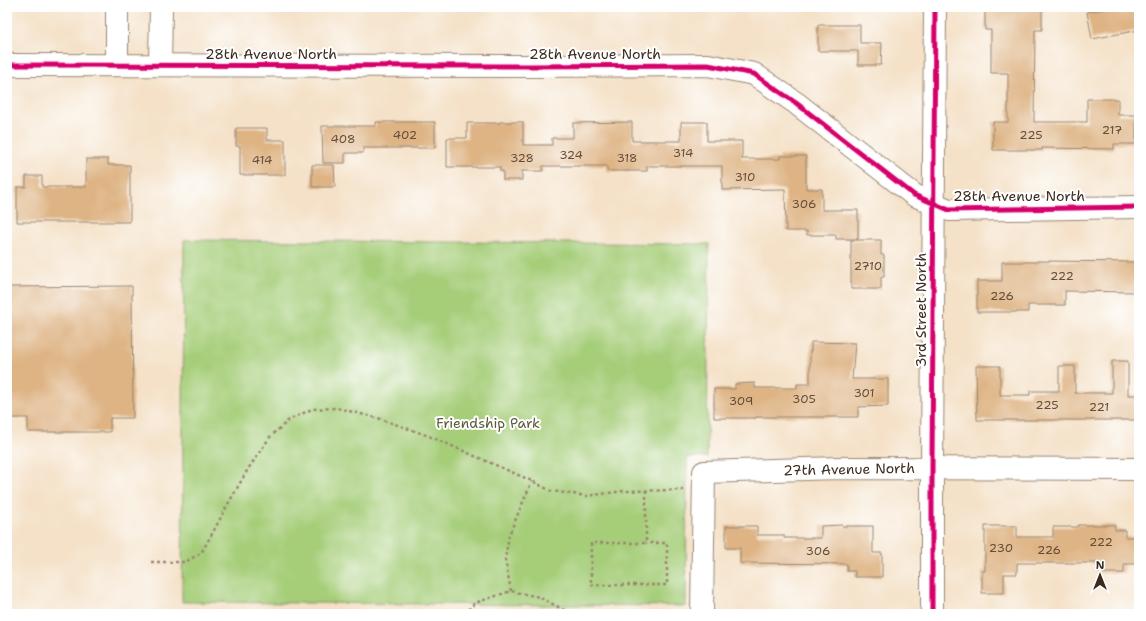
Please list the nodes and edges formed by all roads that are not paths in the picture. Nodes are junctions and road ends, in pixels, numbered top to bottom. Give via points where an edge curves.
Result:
1 (117, 7) edge
2 (161, 7) edge
3 (935, 7) edge
4 (7, 65) edge
5 (117, 65) junction
6 (160, 65) junction
7 (933, 203) junction
8 (1139, 207) edge
9 (932, 468) junction
10 (1139, 469) edge
11 (702, 614) edge
12 (932, 614) edge

1 - 5 street
2 - 6 street
3 - 7 street, 3rd Street North
4 - 5 street, 28th Avenue North
5 - 6 street, 28th Avenue North
6 - 7 street, 28th Avenue North via 708,65 754,74 796,103 914,195
7 - 8 street, 28th Avenue North via 949,210
7 - 9 street, 3rd Street North
9 - 10 street, 27th Avenue North
9 - 11 street, 27th Avenue North via 839,468 704,480
9 - 12 street, 3rd Street North

